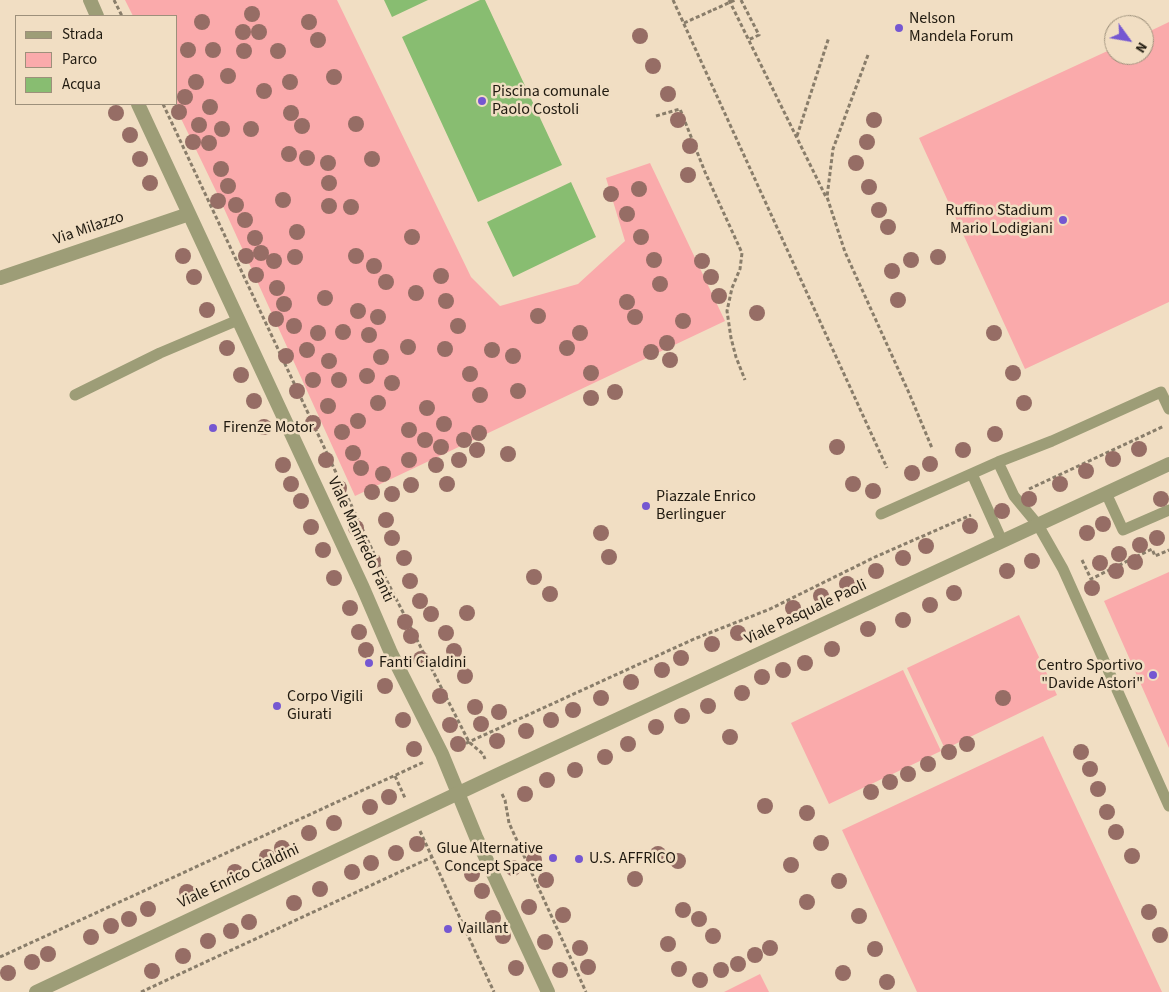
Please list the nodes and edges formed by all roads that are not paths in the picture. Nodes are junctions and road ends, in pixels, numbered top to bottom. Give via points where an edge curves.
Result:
1 (90, 0) edge
2 (97, 15) edge
3 (138, 105) edge
4 (189, 214) junction
5 (0, 278) edge
6 (238, 320) junction
7 (1165, 390) edge
8 (74, 395) dead end
9 (1169, 409) edge
10 (998, 462) junction
11 (1169, 464) edge
12 (972, 474) junction
13 (1106, 493) junction
14 (1169, 510) edge
15 (881, 514) dead end
16 (1038, 525) junction
17 (1002, 541) junction
18 (458, 795) junction
19 (1169, 806) edge
20 (36, 992) edge
21 (548, 992) edge

1 - 2 street
3 - 4 street, Viale Manfredo Fanti
4 - 5 street, Via Milazzo
4 - 6 street, Viale Manfredo Fanti
6 - 8 lane
6 - 18 street, Viale Manfredo Fanti via 391,653 442,754
7 - 9 lane
7 - 10 lane
10 - 12 lane
10 - 16 lane via 1014,496
11 - 13 street, Viale Pasquale Paoli
12 - 15 lane
12 - 17 lane
13 - 14 lane via 1123,530
13 - 16 street, Viale Pasquale Paoli
16 - 17 street, Viale Pasquale Paoli
16 - 19 lane via 1063,569
17 - 18 street, Viale Pasquale Paoli
18 - 20 street, Viale Enrico Cialdini
18 - 21 street, Viale Manfredo Fanti

